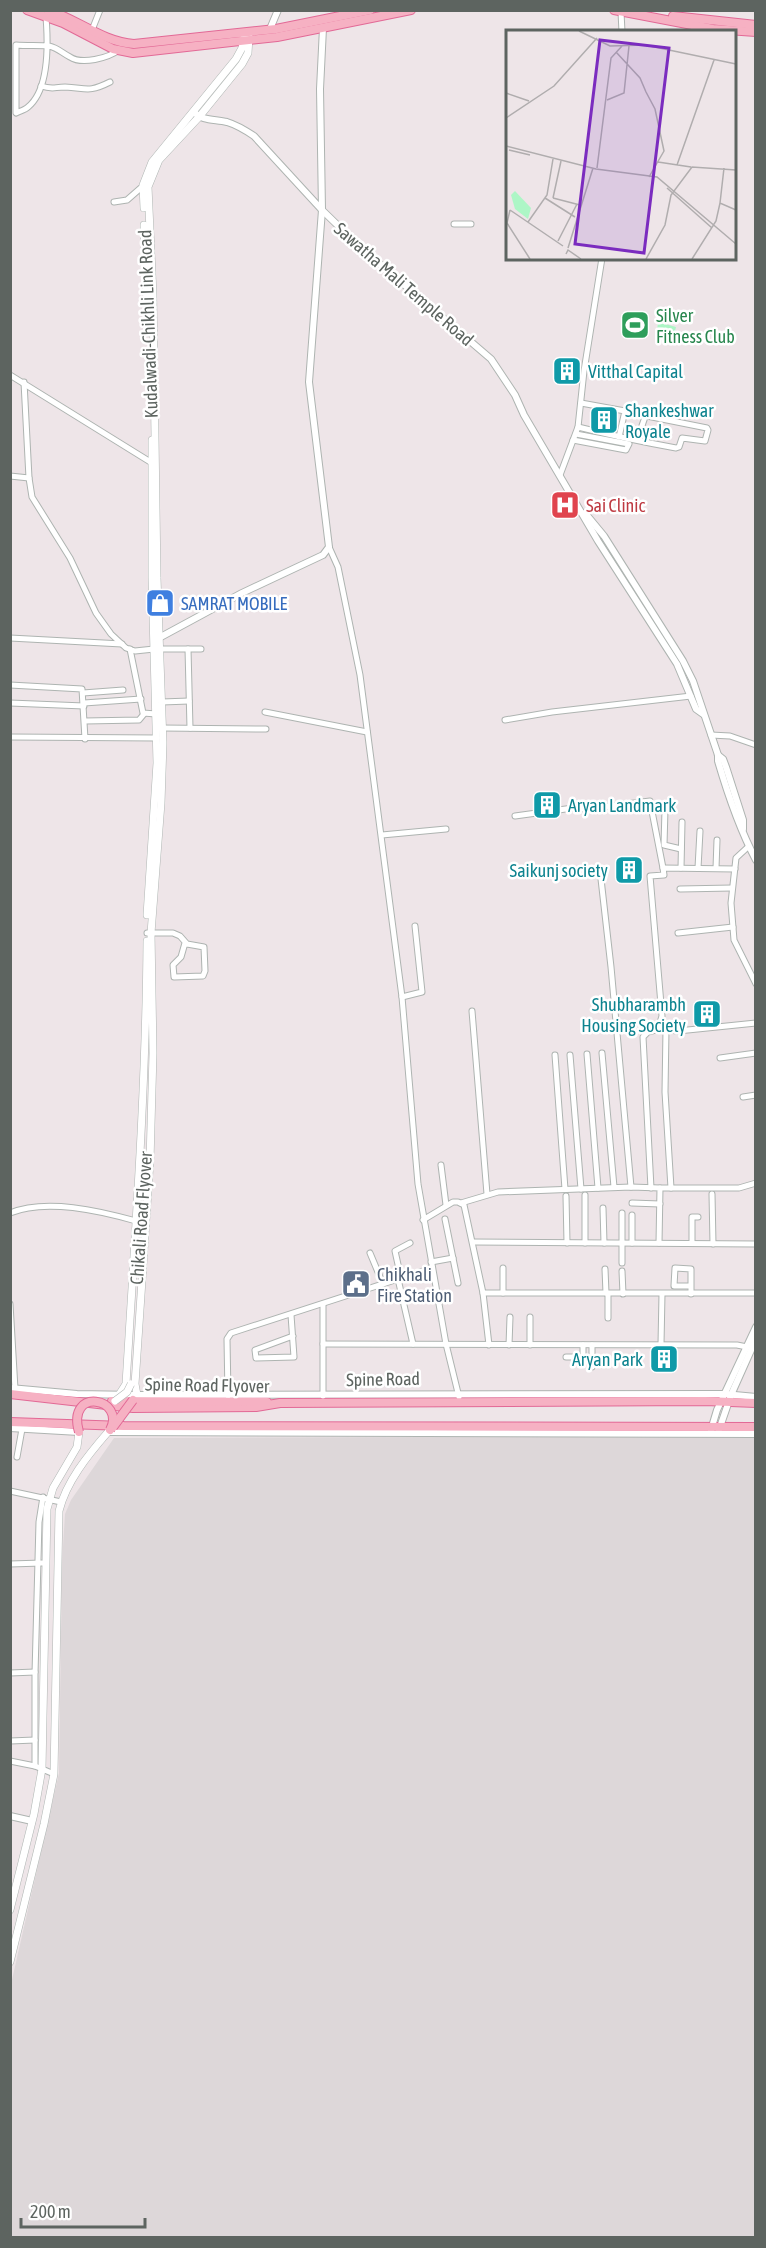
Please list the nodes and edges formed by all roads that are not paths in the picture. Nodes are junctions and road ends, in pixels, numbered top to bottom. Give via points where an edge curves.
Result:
1 (27, 10) edge
2 (100, 10) edge
3 (278, 10) edge
4 (370, 10) edge
5 (411, 10) edge
6 (643, 10) edge
7 (618, 11) edge
8 (47, 14) edge
9 (756, 25) edge
10 (323, 28) junction
11 (270, 29) junction
12 (92, 30) junction
13 (622, 30) edge
14 (734, 30) edge
15 (736, 30) edge
16 (756, 32) edge
17 (246, 37) junction
18 (13, 45) edge
19 (49, 46) junction
20 (119, 50) junction
21 (14, 72) edge
22 (110, 82) dead end
23 (41, 86) junction
24 (13, 114) edge
25 (197, 114) junction
26 (143, 186) junction
27 (114, 202) dead end
28 (322, 210) junction
29 (454, 224) dead end
30 (471, 224) dead end
31 (602, 260) edge
32 (151, 296) junction
33 (10, 375) edge
34 (24, 382) junction
35 (581, 403) junction
36 (625, 411) junction
37 (634, 413) dead end
38 (577, 430) junction
39 (619, 437) junction
40 (573, 440) junction
41 (637, 440) junction
42 (152, 462) junction
43 (560, 475) junction
44 (10, 476) edge
45 (29, 478) junction
46 (573, 499) junction
47 (329, 547) junction
48 (10, 638) edge
49 (158, 638) junction
50 (122, 644) junction
51 (130, 649) junction
52 (157, 649) junction
53 (188, 649) junction
54 (201, 650) dead end
55 (10, 684) edge
56 (123, 690) dead end
57 (83, 693) junction
58 (67, 696) dead end
59 (692, 696) junction
60 (141, 699) junction
61 (189, 701) junction
62 (162, 702) junction
63 (10, 703) edge
64 (84, 704) junction
65 (67, 705) junction
66 (265, 712) dead end
67 (144, 714) junction
68 (156, 714) junction
69 (703, 714) junction
70 (505, 720) dead end
71 (85, 721) junction
72 (162, 728) junction
73 (190, 729) junction
74 (266, 729) dead end
75 (367, 732) junction
76 (711, 735) junction
77 (10, 737) edge
78 (157, 738) junction
79 (85, 739) junction
80 (756, 745) edge
81 (665, 809) dead end
82 (515, 816) dead end
83 (682, 822) dead end
84 (446, 829) dead end
85 (700, 831) dead end
86 (382, 835) junction
87 (717, 840) dead end
88 (749, 846) junction
89 (681, 849) junction
90 (756, 860) edge
91 (663, 867) junction
92 (681, 868) junction
93 (698, 868) junction
94 (716, 868) junction
95 (735, 869) junction
96 (601, 879) dead end
97 (732, 888) junction
98 (680, 889) dead end
99 (415, 926) dead end
100 (733, 927) junction
101 (149, 933) junction
102 (678, 933) dead end
103 (186, 943) junction
104 (756, 984) edge
105 (402, 997) junction
106 (472, 1011) dead end
107 (756, 1023) edge
108 (658, 1029) junction
109 (666, 1029) junction
110 (149, 1053) junction
111 (602, 1053) dead end
112 (756, 1053) edge
113 (587, 1054) dead end
114 (555, 1055) dead end
115 (570, 1055) dead end
116 (720, 1058) dead end
117 (756, 1095) edge
118 (743, 1097) dead end
119 (441, 1165) dead end
120 (756, 1183) edge
121 (632, 1186) junction
122 (614, 1187) junction
123 (598, 1188) junction
124 (651, 1188) junction
125 (660, 1188) junction
126 (671, 1188) junction
127 (581, 1189) junction
128 (565, 1193) junction
129 (487, 1194) junction
130 (712, 1194) dead end
131 (585, 1195) dead end
132 (461, 1203) junction
133 (632, 1203) dead end
134 (660, 1204) junction
135 (446, 1205) junction
136 (603, 1208) dead end
137 (10, 1213) edge
138 (622, 1214) dead end
139 (632, 1215) dead end
140 (698, 1217) dead end
141 (445, 1218) dead end
142 (423, 1220) junction
143 (136, 1221) junction
144 (688, 1231) dead end
145 (474, 1242) junction
146 (410, 1243) dead end
147 (567, 1243) junction
148 (585, 1243) junction
149 (604, 1243) junction
150 (632, 1243) junction
151 (660, 1243) junction
152 (622, 1244) junction
153 (690, 1244) junction
154 (712, 1244) junction
155 (756, 1244) edge
156 (370, 1253) dead end
157 (453, 1258) junction
158 (622, 1263) dead end
159 (431, 1265) junction
160 (503, 1268) dead end
161 (605, 1269) dead end
162 (622, 1271) dead end
163 (400, 1278) junction
164 (458, 1283) dead end
165 (383, 1284) junction
166 (691, 1286) junction
167 (483, 1293) junction
168 (503, 1293) junction
169 (756, 1293) edge
170 (607, 1294) junction
171 (623, 1294) junction
172 (662, 1294) junction
173 (691, 1294) junction
174 (10, 1304) edge
175 (323, 1304) junction
176 (291, 1315) junction
177 (510, 1317) dead end
178 (530, 1317) dead end
179 (608, 1318) dead end
180 (756, 1327) edge
181 (293, 1336) junction
182 (756, 1339) edge
183 (323, 1344) junction
184 (412, 1344) junction
185 (446, 1344) junction
186 (661, 1344) junction
187 (489, 1345) junction
188 (509, 1345) junction
189 (530, 1345) junction
190 (583, 1345) junction
191 (592, 1345) junction
192 (750, 1350) edge
193 (566, 1357) dead end
194 (592, 1367) dead end
195 (130, 1384) junction
196 (12, 1393) edge
197 (228, 1396) junction
198 (323, 1396) junction
199 (756, 1397) edge
200 (117, 1398) junction
201 (135, 1398) junction
202 (459, 1398) junction
203 (726, 1398) junction
204 (97, 1401) junction
205 (280, 1403) junction
206 (756, 1403) edge
207 (84, 1405) junction
208 (10, 1422) edge
209 (756, 1427) edge
210 (10, 1428) edge
211 (21, 1429) junction
212 (110, 1430) junction
213 (715, 1430) junction
214 (737, 1430) junction
215 (79, 1432) junction
216 (756, 1434) edge
217 (17, 1457) dead end
218 (10, 1491) edge
219 (46, 1497) junction
220 (61, 1502) junction
221 (42, 1563) junction
222 (10, 1564) edge
223 (35, 1672) junction
224 (10, 1673) edge
225 (35, 1740) junction
226 (10, 1741) edge
227 (10, 1761) edge
228 (39, 1767) junction
229 (54, 1774) junction
230 (10, 1816) edge
231 (32, 1821) junction
232 (10, 1910) edge
233 (11, 1959) edge

1 - 8 main road
2 - 12 street
3 - 11 street
4 - 11 main road
5 - 10 main road
6 - 9 main road
7 - 13 street
7 - 14 main road
8 - 12 main road
8 - 19 street
8 - 20 main road
10 - 17 main road
10 - 28 street
11 - 17 main road
12 - 17 main road via 115,41 134,44
15 - 16 main road
17 - 20 main road via 148,52
17 - 25 main road, Kudalwadi-Chikhli Link Road via 248,53 242,64
18 - 19 street
18 - 21 street
19 - 20 street via 78,60 112,55
19 - 23 street
21 - 24 street
22 - 23 street via 88,90 52,90
23 - 24 street via 30,105
25 - 26 main road, Kudalwadi-Chikhli Link Road via 152,162
25 - 28 street, Sawatha Mali Temple Road via 227,122 254,136
25 - 32 main road, Kudalwadi-Chikhli Link Road via 159,160 148,187
26 - 27 street via 127,200
26 - 32 main road, Kudalwadi-Chikhli Link Road
28 - 43 street, Sawatha Mali Temple Road via 491,359
28 - 47 street via 309,382
29 - 30 street
31 - 35 street
32 - 42 main road, Kudalwadi-Chikhli Link Road
32 - 49 main road, Kudalwadi-Chikhli Link Road
33 - 34 street
34 - 42 street
34 - 45 street
35 - 36 street
35 - 38 street
36 - 37 street
36 - 39 street
38 - 39 street
38 - 40 street
38 - 40 street via 629,444 626,450
39 - 41 street
40 - 43 street
41 - 41 street via 678,448 682,438 705,441 708,429 647,416
42 - 49 main road, Kudalwadi-Chikhli Link Road
43 - 46 street, Sawatha Mali Temple Road
44 - 45 street
45 - 50 street via 32,497 70,558 96,613
46 - 59 street, Sawatha Mali Temple Road via 677,664
46 - 69 street, Sawatha Mali Temple Road via 604,536 683,661
47 - 49 street via 323,555
47 - 75 street via 342,582
48 - 50 street
49 - 52 main road, Kudalwadi-Chikhli Link Road
50 - 51 street
51 - 52 street
51 - 60 street
52 - 53 street
52 - 62 main road
52 - 68 main road
53 - 54 street
53 - 61 street
55 - 57 street via 80,689
56 - 57 street
57 - 64 street
58 - 65 street
59 - 69 street, Sawatha Mali Temple Road via 696,709
59 - 70 street
60 - 64 street
60 - 67 street
61 - 62 street
61 - 73 street
62 - 72 main road
63 - 65 street
64 - 65 street
64 - 71 street
66 - 75 street
67 - 68 street
67 - 71 street via 139,720
68 - 78 main road
69 - 76 street, Sawatha Mali Temple Road
71 - 79 street
72 - 73 street
72 - 101 main road via 161,803
73 - 74 street
75 - 86 street
76 - 80 street
76 - 88 street, Sawatha Mali Temple Road via 736,820
77 - 79 street
78 - 79 street
78 - 101 main road
81 - 89 street via 664,845
82 - 91 street via 651,802
83 - 89 street
84 - 86 street
85 - 93 street
86 - 105 street
87 - 94 street
88 - 90 street, Sawatha Mali Temple Road
88 - 95 street via 736,858
89 - 92 street
91 - 92 street
91 - 108 street via 664,875 650,876 661,1020
92 - 93 street
93 - 94 street
94 - 95 street
95 - 97 street
96 - 121 street
97 - 98 street
97 - 100 street
99 - 105 street via 422,992
100 - 102 street
100 - 104 street via 736,945
101 - 103 street via 173,933
101 - 110 main road
103 - 103 street via 173,965 173,976 203,976 205,949
105 - 142 street
106 - 129 street
107 - 109 street
108 - 109 street
108 - 124 street via 648,1032 642,1041
109 - 126 street
110 - 143 main road via 143,1065
110 - 195 main road, Chikali Road Flyover
110 - 201 main road via 150,1161
111 - 122 street
112 - 116 street
113 - 123 street
114 - 128 street
115 - 127 street
117 - 118 street
119 - 135 street
120 - 126 street via 740,1188
121 - 122 street
121 - 124 street
122 - 123 street
123 - 127 street
124 - 125 street
125 - 126 street
125 - 134 street
127 - 128 street
128 - 129 street
128 - 147 street
129 - 132 street
130 - 154 street
131 - 148 street
132 - 135 street
132 - 145 street
133 - 134 street
134 - 151 street
135 - 142 street
136 - 149 street
137 - 143 street via 24,1207 48,1206
138 - 152 street
139 - 150 street
140 - 153 street via 692,1217
141 - 157 street
142 - 159 street
143 - 200 main road via 126,1384
144 - 153 street
145 - 147 street
145 - 167 street
146 - 163 street via 395,1251
147 - 148 street
148 - 149 street
149 - 152 street
150 - 151 street
150 - 152 street
151 - 153 street
152 - 158 street
153 - 154 street
154 - 155 street
156 - 165 street
157 - 159 street
157 - 164 street
159 - 163 street
159 - 185 street
160 - 168 street
161 - 170 street
162 - 171 street
163 - 165 street
163 - 184 street
165 - 175 street
166 - 166 street via 691,1269 675,1269 674,1286
166 - 173 street
167 - 168 street
167 - 187 street
168 - 170 street
169 - 173 street
170 - 171 street
170 - 179 street
171 - 172 street
172 - 173 street
172 - 186 street
174 - 196 street
175 - 176 street
175 - 183 street
176 - 181 street
176 - 197 street via 231,1333 227,1339
177 - 188 street
178 - 189 street
180 - 192 street
181 - 181 street via 294,1356 256,1358 255,1350
182 - 192 street
183 - 184 street
183 - 198 street
184 - 185 street
185 - 187 street
185 - 202 street
186 - 191 street
186 - 192 street via 736,1345
187 - 188 street
188 - 189 street
189 - 190 street
190 - 191 street
190 - 193 street via 583,1357
191 - 194 street
192 - 203 street
195 - 200 main road, bridge via 127,1392
195 - 201 main road, Chikali Road Flyover, bridge
196 - 200 street
196 - 205 main road, Spine Road via 133,1408 256,1407
196 - 207 main road, Spine Road Flyover via 39,1403
197 - 198 street, Spine Road
197 - 201 street, Spine Road
198 - 202 street, Spine Road
199 - 203 street, Spine Road
200 - 201 main road, Spine Road Flyover, bridge
200 - 204 main road, Spine Road Flyover, bridge
201 - 205 main road, Spine Road Flyover
201 - 212 main road, Spine Road Flyover, bridge
202 - 203 main road, Spine Road
202 - 205 main road, Spine Road
203 - 206 main road
203 - 213 street
204 - 207 main road, Spine Road Flyover, bridge
204 - 212 main road, bridge via 111,1410
207 - 215 main road, bridge via 77,1416
208 - 213 main road
209 - 214 main road
210 - 211 street
211 - 215 street
211 - 217 street
212 - 213 street
212 - 220 main road via 79,1470
213 - 214 main road
214 - 216 street
215 - 219 main road via 77,1447
218 - 219 street
219 - 220 street
219 - 221 main road
220 - 229 main road via 57,1521
221 - 222 street
221 - 223 street
221 - 228 main road
223 - 224 street
223 - 225 street
225 - 226 street
225 - 228 street
227 - 228 street
228 - 229 street
228 - 231 main road
229 - 233 main road
230 - 231 street
231 - 232 main road

